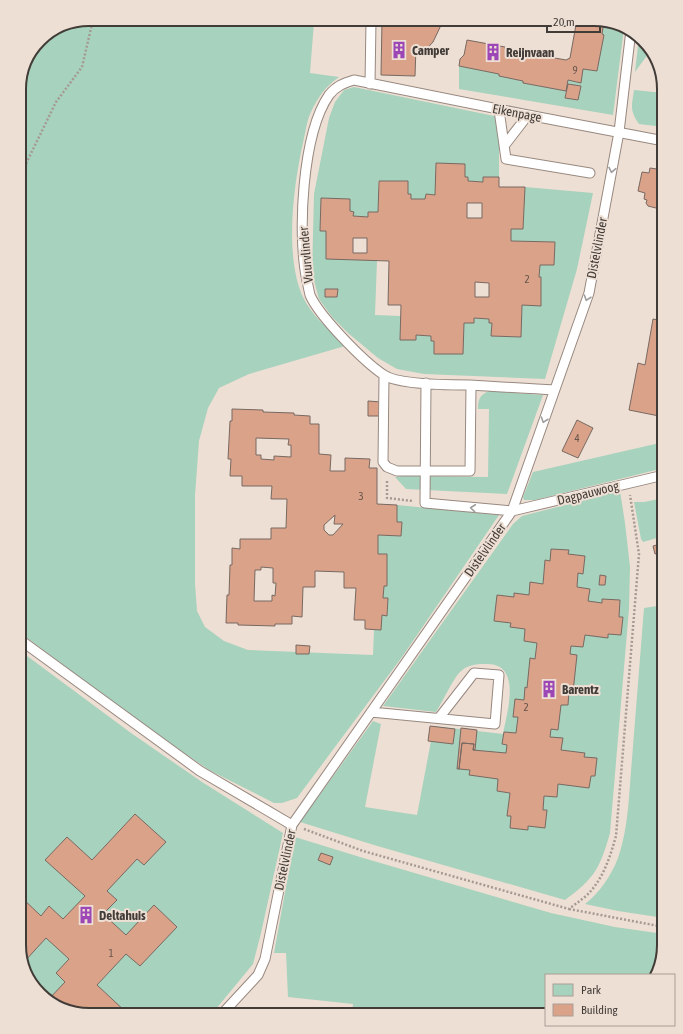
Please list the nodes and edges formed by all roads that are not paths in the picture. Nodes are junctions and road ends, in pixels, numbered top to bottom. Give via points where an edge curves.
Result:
1 (371, 26) edge
2 (630, 38) edge
3 (370, 84) junction
4 (499, 110) junction
5 (528, 115) junction
6 (619, 132) junction
7 (657, 140) edge
8 (504, 146) junction
9 (590, 173) dead end
10 (384, 376) junction
11 (426, 384) junction
12 (471, 386) junction
13 (554, 390) junction
14 (425, 471) junction
15 (657, 477) edge
16 (512, 511) junction
17 (26, 644) edge
18 (371, 712) junction
19 (439, 718) junction
20 (292, 824) junction
21 (227, 1008) edge

1 - 3 lane
2 - 6 lane, Distelvlinder
3 - 4 lane, Eikenpage
3 - 10 lane, Vuurvlinder via 354,80 341,84 330,94 320,111 310,145 302,197 303,250 310,295 325,318
4 - 5 lane, Eikenpage
4 - 8 lane
5 - 6 lane, Eikenpage
5 - 8 lane
6 - 7 lane, Eikenpage
6 -> 13 lane, Distelvlinder via 589,293
8 - 9 lane via 506,159
10 - 11 lane, Vuurvlinder
10 - 14 lane via 383,462 387,467 397,471
11 - 12 lane, Vuurvlinder
11 - 14 lane
12 - 13 lane, Vuurvlinder
12 - 14 lane via 470,471
13 -> 16 lane, Distelvlinder
16 -> 14 lane, Dagpauwoog via 425,503
15 - 16 lane, Dagpauwoog
16 - 18 lane, Distelvlinder
17 - 20 lane via 200,771
18 - 19 lane
18 - 20 lane, Distelvlinder
19 - 19 lane via 495,724 499,675 474,673
20 - 21 lane, Distelvlinder via 265,959 258,975

